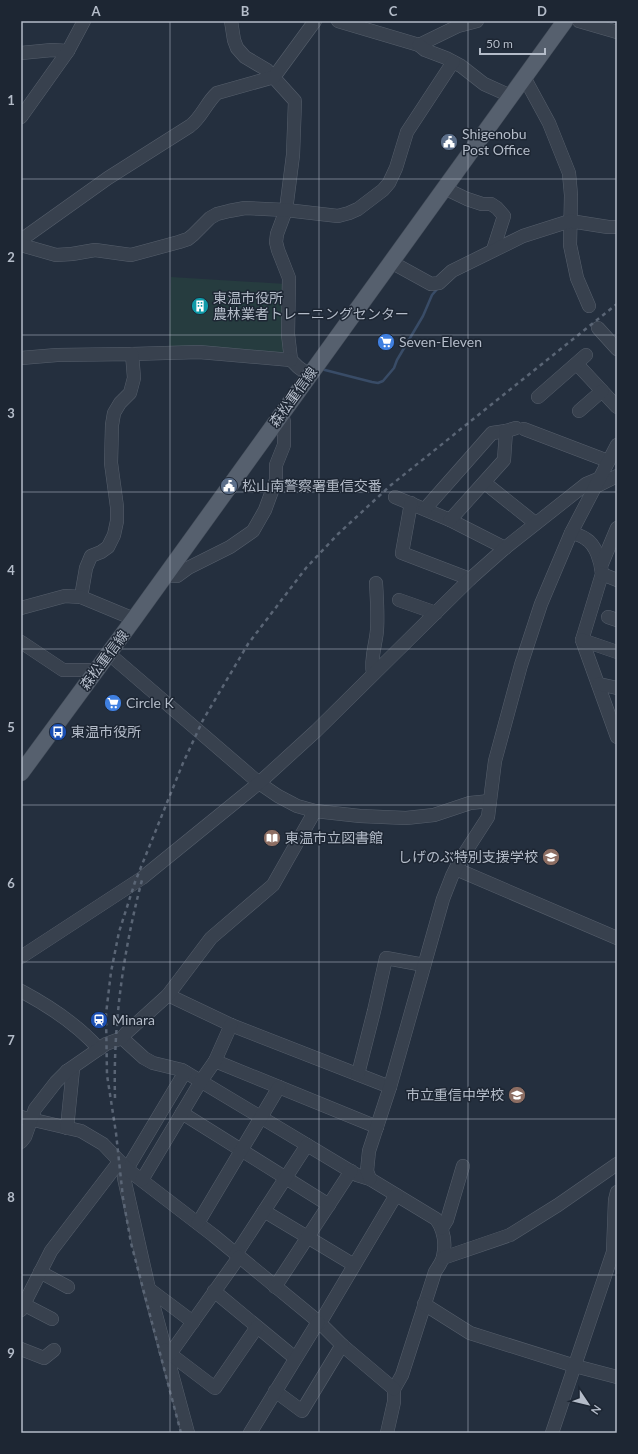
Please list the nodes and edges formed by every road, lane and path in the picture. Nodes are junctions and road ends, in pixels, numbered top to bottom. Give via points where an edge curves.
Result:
1 (84, 21) edge
2 (231, 21) edge
3 (315, 21) edge
4 (338, 21) edge
5 (477, 21) edge
6 (565, 21) edge
7 (579, 21) edge
8 (617, 32) edge
9 (419, 45) junction
10 (68, 51) junction
11 (21, 53) edge
12 (454, 62) junction
13 (274, 77) junction
14 (524, 77) junction
15 (510, 96) junction
16 (21, 117) edge
17 (444, 188) junction
18 (286, 210) junction
19 (570, 221) junction
20 (617, 227) edge
21 (21, 240) edge
22 (21, 244) edge
23 (494, 250) junction
24 (391, 262) junction
25 (589, 306) dead end
26 (598, 328) dead end
27 (617, 349) edge
28 (132, 354) junction
29 (586, 355) dead end
30 (21, 358) edge
31 (291, 360) junction
32 (577, 364) junction
33 (310, 375) junction
34 (602, 391) junction
35 (538, 397) dead end
36 (617, 407) edge
37 (579, 411) dead end
38 (282, 414) junction
39 (515, 429) junction
40 (617, 445) edge
41 (608, 461) junction
42 (607, 481) edge
43 (485, 483) junction
44 (395, 497) dead end
45 (411, 504) junction
46 (425, 509) junction
47 (450, 520) junction
48 (536, 523) junction
49 (617, 528) edge
50 (571, 533) junction
51 (614, 545) edge
52 (504, 548) junction
53 (602, 570) junction
54 (165, 575) junction
55 (470, 579) junction
56 (617, 580) edge
57 (376, 583) dead end
58 (81, 597) junction
59 (399, 600) dead end
60 (21, 608) edge
61 (436, 613) junction
62 (134, 619) junction
63 (582, 640) junction
64 (21, 642) edge
65 (617, 652) edge
66 (108, 653) junction
67 (95, 670) junction
68 (373, 673) junction
69 (599, 684) junction
70 (617, 688) edge
71 (617, 737) edge
72 (21, 773) edge
73 (259, 783) junction
74 (490, 801) junction
75 (315, 810) junction
76 (456, 869) junction
77 (617, 938) edge
78 (21, 957) edge
79 (424, 965) junction
80 (21, 991) edge
81 (168, 995) junction
82 (231, 1025) junction
83 (122, 1038) junction
84 (99, 1049) junction
85 (215, 1061) junction
86 (67, 1071) junction
87 (185, 1072) junction
88 (358, 1074) junction
89 (200, 1081) junction
90 (279, 1087) junction
91 (390, 1087) junction
92 (182, 1113) junction
93 (261, 1117) junction
94 (26, 1118) edge
95 (377, 1127) junction
96 (67, 1128) junction
97 (21, 1142) edge
98 (308, 1145) junction
99 (242, 1150) junction
100 (617, 1164) edge
101 (123, 1165) junction
102 (463, 1166) dead end
103 (350, 1171) junction
104 (286, 1178) junction
105 (370, 1179) junction
106 (142, 1180) junction
107 (617, 1192) edge
108 (396, 1195) junction
109 (328, 1204) junction
110 (264, 1211) junction
111 (198, 1223) junction
112 (442, 1228) junction
113 (307, 1237) junction
114 (237, 1255) junction
115 (443, 1258) junction
116 (354, 1265) junction
117 (40, 1272) junction
118 (68, 1287) dead end
119 (276, 1287) junction
120 (149, 1289) junction
121 (214, 1291) junction
122 (424, 1304) junction
123 (22, 1307) edge
124 (52, 1319) dead end
125 (192, 1322) junction
126 (319, 1322) junction
127 (257, 1327) junction
128 (342, 1345) junction
129 (21, 1349) edge
130 (54, 1350) dead end
131 (168, 1352) junction
132 (295, 1358) junction
133 (574, 1366) junction
134 (617, 1377) edge
135 (394, 1389) junction
136 (275, 1391) junction
137 (188, 1433) edge
138 (250, 1433) edge
139 (388, 1433) edge
140 (552, 1433) edge

1 - 10 street
2 - 13 street via 237,48 245,57
3 - 13 street
4 - 9 street
5 - 9 street via 458,26
6 - 14 main road, 森松重信線
7 - 8 street
9 - 12 street
10 - 11 street
10 - 16 street
12 - 15 street via 484,84
12 - 18 street via 407,132 396,168 382,190 358,209 338,216
13 - 18 street via 295,101 293,155
13 - 21 street via 217,93 197,121 108,178
14 - 15 main road, 森松重信線
14 - 19 street via 549,123 569,173
15 - 17 main road, 森松重信線
17 - 23 street via 467,199 491,204 504,216
17 - 24 main road, 森松重信線
18 - 22 street via 245,208 217,214 188,239 131,255 95,250 56,255
18 - 31 street via 276,242 289,278 288,334
19 - 20 street
19 - 23 street via 523,236
19 - 25 street via 570,245 577,278
23 - 24 street via 452,271 439,283 431,284
24 - 33 main road, 森松重信線
26 - 27 street
28 - 30 street
28 - 31 street via 199,352
28 - 58 street via 134,378 130,393 114,413 112,425 110,463 117,521 108,547 91,556 86,568
29 - 32 street
31 - 33 street
32 - 34 street
32 - 35 street
33 - 38 main road, 森松重信線
34 - 36 street
34 - 37 street
38 - 54 main road, 森松重信線
38 - 54 street via 284,445 276,465 276,480 265,510 253,531 178,576
39 - 41 street
39 - 43 street via 504,460
39 - 46 street via 492,433
40 - 41 street
41 - 42 street
42 - 48 street via 586,484
42 - 50 street
43 - 47 street
43 - 48 street
44 - 45 street
45 - 46 street
45 - 55 street via 402,553
46 - 47 street
47 - 52 street
48 - 52 street
49 - 51 street
50 - 53 street via 589,541
50 - 74 street via 541,604 521,665 495,761
51 - 53 street
52 - 55 street
53 - 56 street
53 - 63 street
54 - 62 main road, 森松重信線
55 - 61 street
57 - 68 street via 378,614 371,666
58 - 60 street via 65,596
58 - 62 street
59 - 61 street
61 - 68 street
62 - 66 main road, 森松重信線
63 - 65 street
63 - 69 street
64 - 67 street via 63,670
66 - 67 main road, 森松重信線
66 - 73 street
67 - 72 main road, 森松重信線
68 - 73 street via 316,731
69 - 70 street
69 - 71 street
73 - 75 street via 297,806
73 - 78 street via 142,878
74 - 75 street via 470,802 434,815 406,818 360,816
74 - 76 street via 488,817
75 - 81 street via 273,885 211,938
76 - 77 street
76 - 79 street via 443,899
79 - 88 street via 386,958
79 - 91 street
80 - 84 street via 71,1022
81 - 82 street
81 - 83 street
82 - 85 street
82 - 88 street
83 - 84 street
83 - 87 street via 153,1063
84 - 86 street
85 - 89 street
85 - 90 street
86 - 94 street
86 - 96 street via 73,1069
87 - 89 street
87 - 101 street
88 - 91 street
89 - 92 street
89 - 93 street
90 - 93 street
90 - 95 street
91 - 95 street
92 - 99 street
92 - 106 street
93 - 98 street
93 - 99 street
94 - 96 street
94 - 97 street
95 - 105 street via 367,1162
96 - 101 street via 92,1136
98 - 103 street
98 - 104 street
99 - 104 street
99 - 111 street
100 - 115 street via 510,1235
101 - 106 street
101 - 117 street via 50,1251
101 - 120 street
102 - 112 street via 447,1220
103 - 105 street
103 - 109 street
104 - 109 street
104 - 110 street
105 - 108 street
106 - 111 street
107 - 133 street via 613,1252
108 - 112 street via 436,1219
108 - 116 street
109 - 113 street
110 - 113 street
110 - 114 street
111 - 114 street
112 - 115 street
113 - 116 street
113 - 119 street
114 - 119 street
114 - 121 street
115 - 122 street via 435,1272
116 - 126 street
117 - 118 street
117 - 123 street
119 - 126 street
120 - 125 street
120 - 131 street
121 - 125 street
121 - 127 street
122 - 133 street via 470,1333
122 - 135 street via 402,1375
123 - 124 street
125 - 131 street
126 - 128 street
126 - 132 street
127 - 131 street via 215,1388
127 - 132 street
128 - 135 street
128 - 136 street via 302,1410
129 - 130 street via 44,1358
131 - 137 street
132 - 136 street
133 - 134 street
133 - 140 street
135 - 139 street
136 - 138 street

